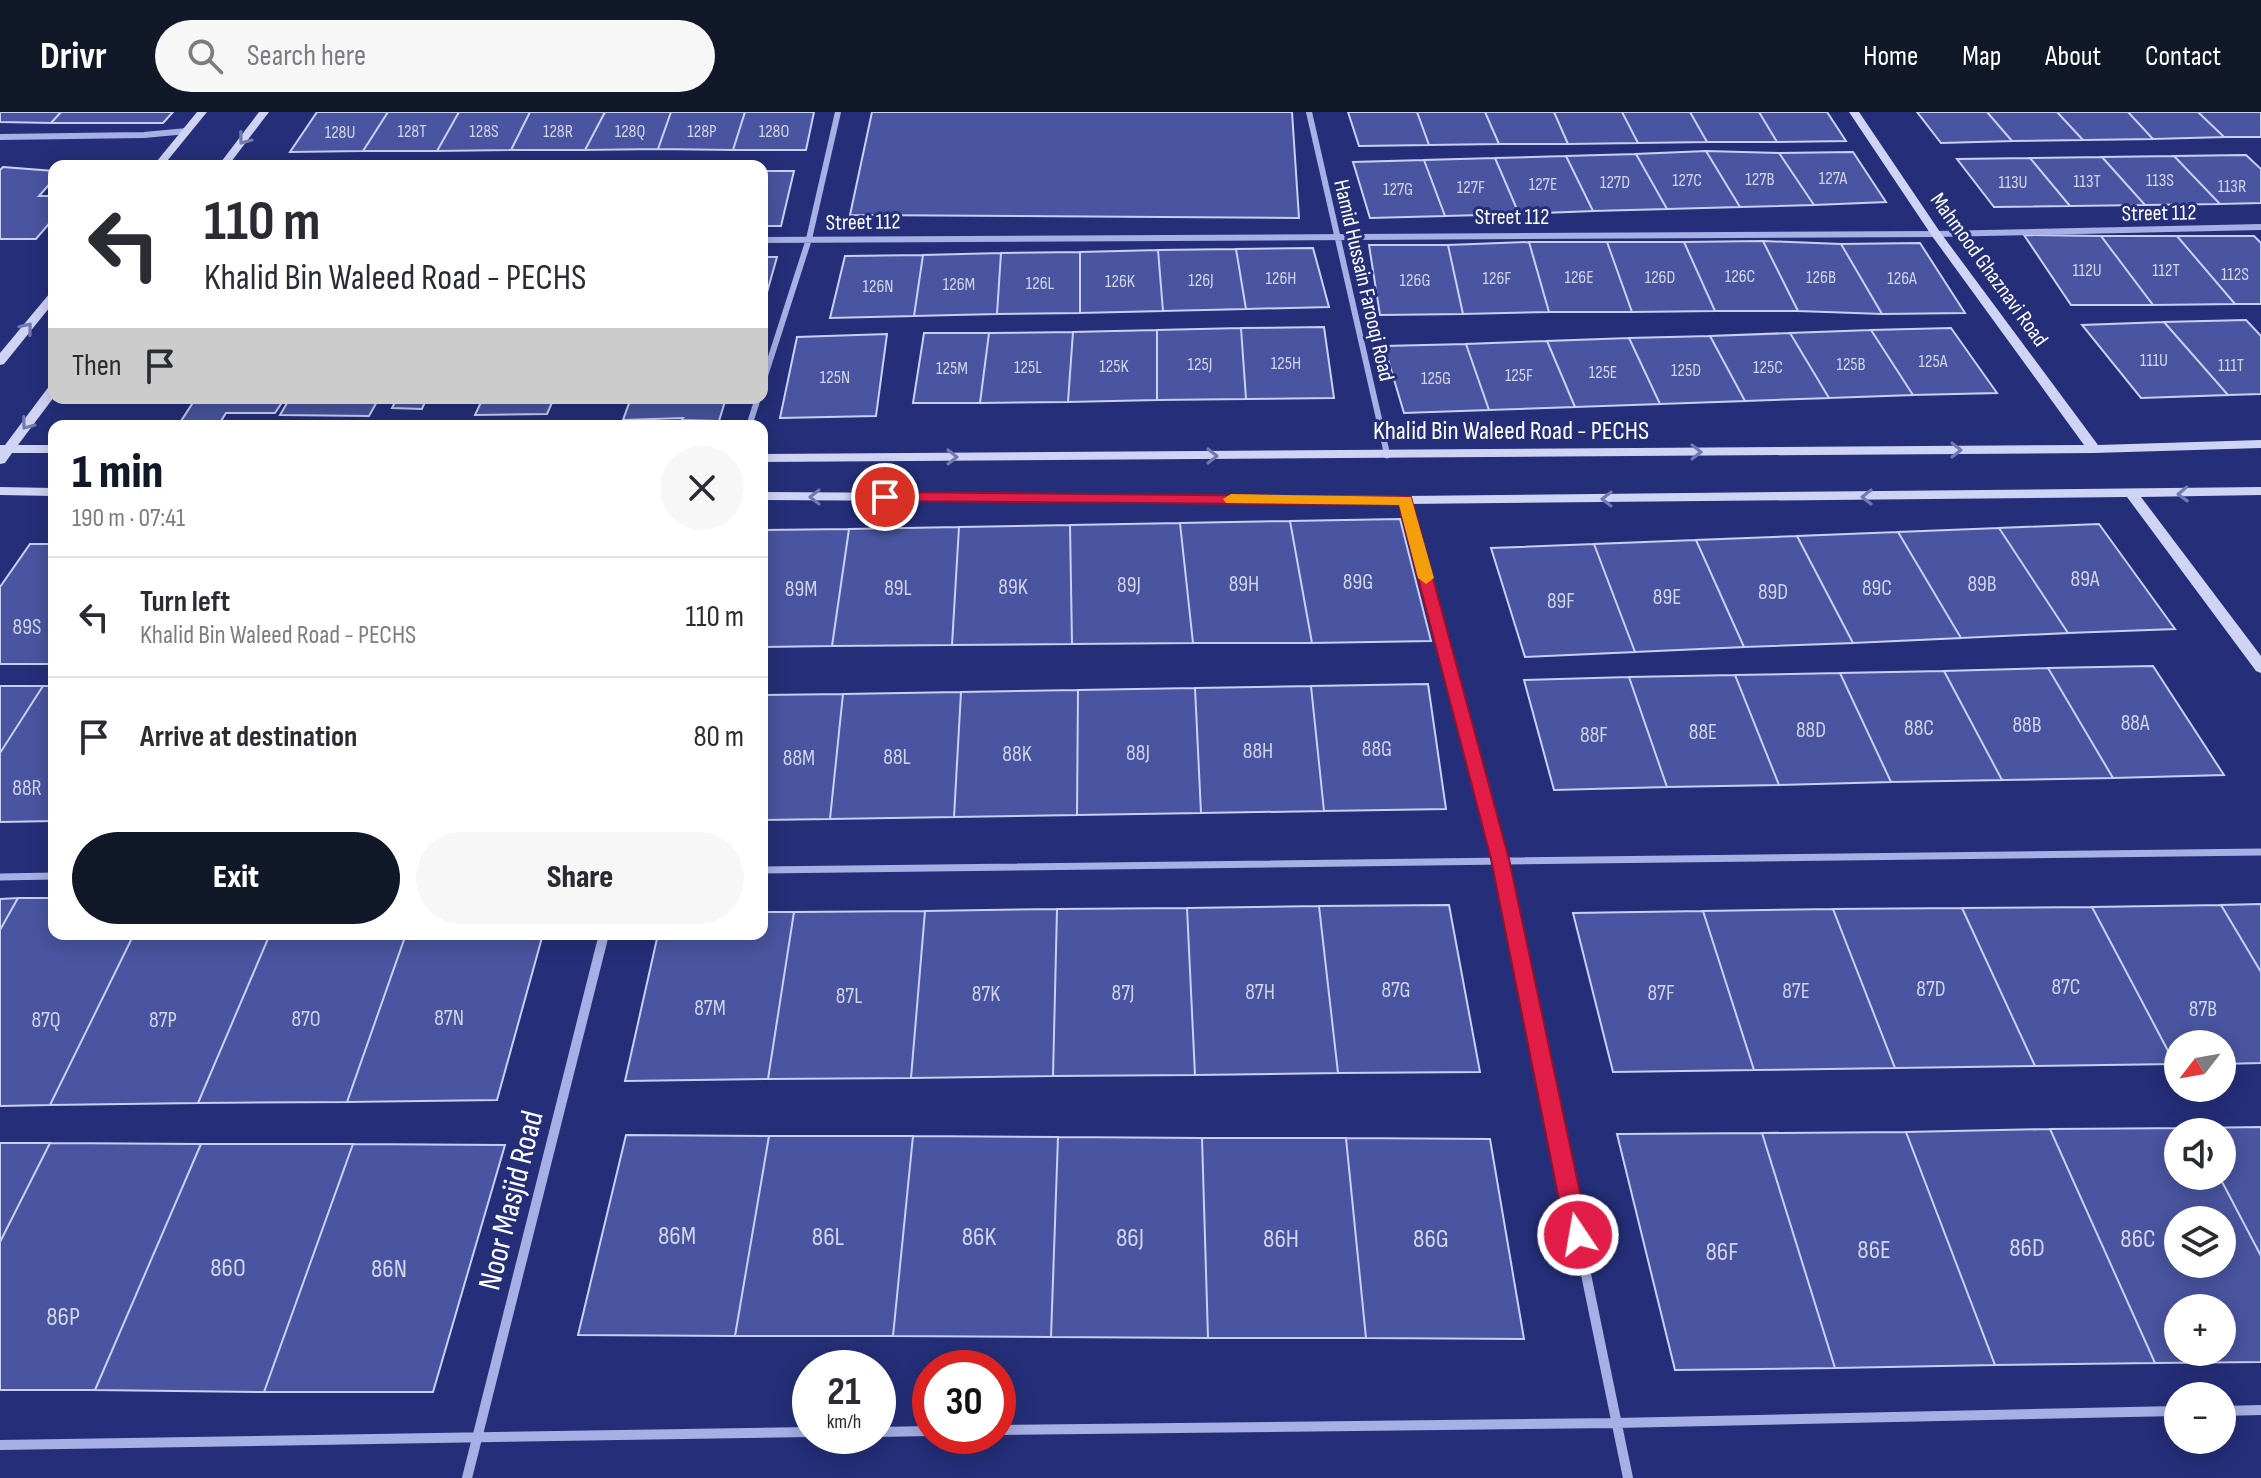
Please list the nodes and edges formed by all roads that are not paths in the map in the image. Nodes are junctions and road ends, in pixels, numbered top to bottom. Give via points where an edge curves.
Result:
1 (202, 112) edge
2 (264, 112) edge
3 (838, 112) edge
4 (1309, 112) edge
5 (1854, 112) edge
6 (187, 131) junction
7 (0, 137) edge
8 (163, 160) edge
9 (228, 160) edge
10 (2261, 227) edge
11 (1936, 234) junction
12 (1335, 235) junction
13 (809, 239) junction
14 (768, 240) edge
15 (48, 302) edge
16 (0, 361) edge
17 (768, 366) edge
18 (48, 396) edge
19 (2261, 444) edge
20 (48, 449) edge
21 (2094, 449) junction
22 (3, 452) edge
23 (1387, 455) junction
24 (768, 458) edge
25 (0, 491) edge
26 (2261, 491) edge
27 (48, 492) edge
28 (2133, 495) junction
29 (768, 496) edge
30 (1405, 500) junction
31 (2261, 667) edge
32 (2261, 852) edge
33 (1500, 859) junction
34 (768, 870) edge
35 (48, 876) edge
36 (0, 877) edge
37 (602, 940) edge
38 (2261, 1410) edge
39 (2164, 1411) edge
40 (2236, 1411) edge
41 (1616, 1423) junction
42 (1016, 1430) edge
43 (792, 1432) edge
44 (478, 1436) junction
45 (0, 1445) edge
46 (467, 1478) edge
47 (1628, 1478) edge

1 - 6 main road
2 -> 9 main road
3 - 13 street
4 - 12 street, Hamid Hussain Farooqi Road
5 - 11 main road, Mahmood Ghaznavi Road
6 - 7 street
6 - 8 main road
10 - 11 street, Street 112
11 - 12 street, Street 112
11 - 21 main road, Mahmood Ghaznavi Road
12 - 13 street, Street 112
12 - 23 street, Hamid Hussain Farooqi Road
13 - 14 street, Street 112
13 - 17 street
16 -> 15 main road
18 -> 22 main road
19 - 21 main road, Khalid Bin Waleed Road - PECHS
20 - 22 main road
23 -> 21 main road, Khalid Bin Waleed Road - PECHS
24 -> 23 main road, Khalid Bin Waleed Road - PECHS
25 - 27 main road
26 -> 28 main road
28 -> 30 main road
28 - 31 main road
30 -> 29 main road
30 - 33 street
32 - 33 street
33 - 34 street
33 - 41 street
35 - 36 street
37 - 44 street, Noor Masjid Road
38 - 40 street
39 - 41 street
41 - 42 street
41 - 47 street
43 - 44 street
44 - 45 street
44 - 46 street, Noor Masjid Road

